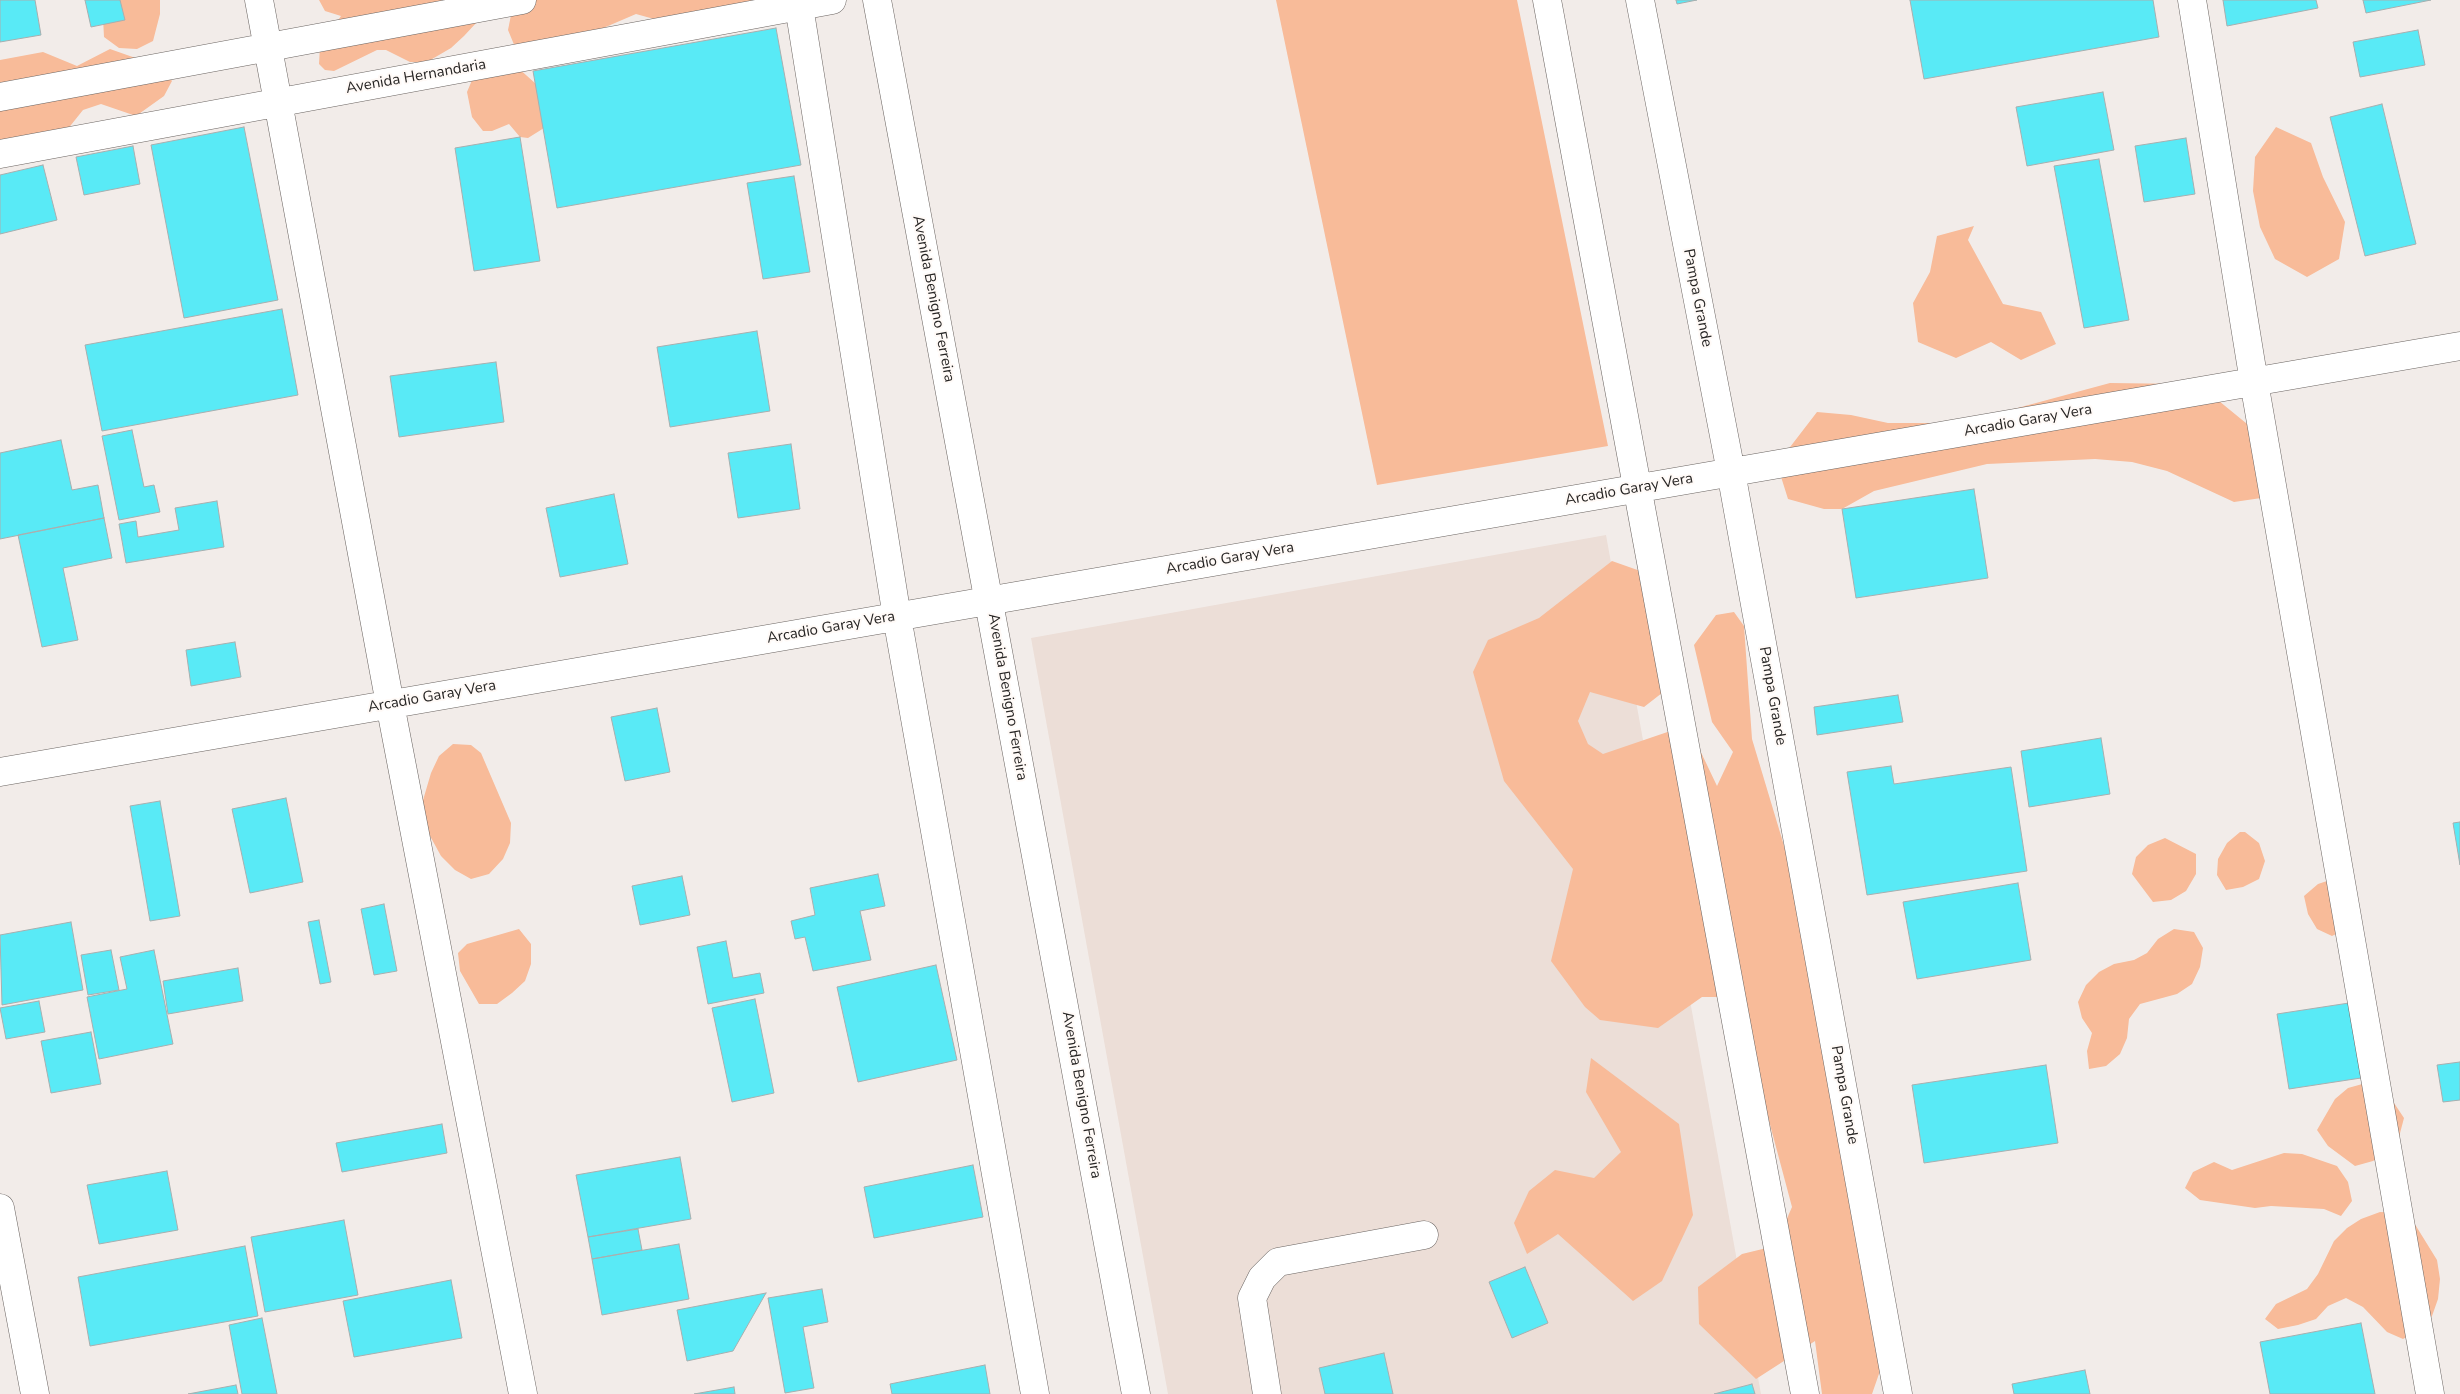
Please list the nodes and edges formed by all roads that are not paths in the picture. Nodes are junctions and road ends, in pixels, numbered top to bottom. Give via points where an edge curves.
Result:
1 (259, 0) edge
2 (522, 0) edge
3 (832, 0) edge
4 (878, 0) edge
5 (1547, 0) edge
6 (1640, 0) edge
7 (2192, 0) edge
8 (799, 3) edge
9 (268, 48) junction
10 (0, 98) edge
11 (279, 103) junction
12 (0, 154) edge
13 (2460, 346) edge
14 (2254, 382) junction
15 (1731, 472) junction
16 (1637, 488) junction
17 (989, 601) junction
18 (897, 617) junction
19 (390, 704) junction
20 (0, 772) edge
21 (0, 1208) edge
22 (1424, 1235) dead end
23 (35, 1394) edge
24 (523, 1394) edge
25 (1035, 1394) edge
26 (1136, 1394) edge
27 (1267, 1394) edge
28 (1805, 1394) edge
29 (1898, 1394) edge
30 (2430, 1394) edge

1 - 9 street
2 - 9 street
3 - 8 street, Avenida Hernandaria
4 - 17 street, Avenida Benigno Ferreira
5 - 16 street
6 - 15 street, Pampa Grande
7 - 14 street
8 - 11 street, Avenida Hernandaria
8 - 18 street
9 - 10 street
9 - 11 street
11 - 12 street, Avenida Hernandaria
11 - 19 street
13 - 14 street, Arcadio Garay Vera
14 - 15 street, Arcadio Garay Vera
14 - 30 street
15 - 16 street, Arcadio Garay Vera
15 - 29 street, Pampa Grande
16 - 17 street, Arcadio Garay Vera
16 - 28 street
17 - 18 street, Arcadio Garay Vera
17 - 26 street, Avenida Benigno Ferreira
18 - 19 street, Arcadio Garay Vera
18 - 25 street
19 - 20 street, Arcadio Garay Vera
19 - 24 street
21 - 23 street
22 - 27 street via 1278,1262 1262,1278 1252,1298

